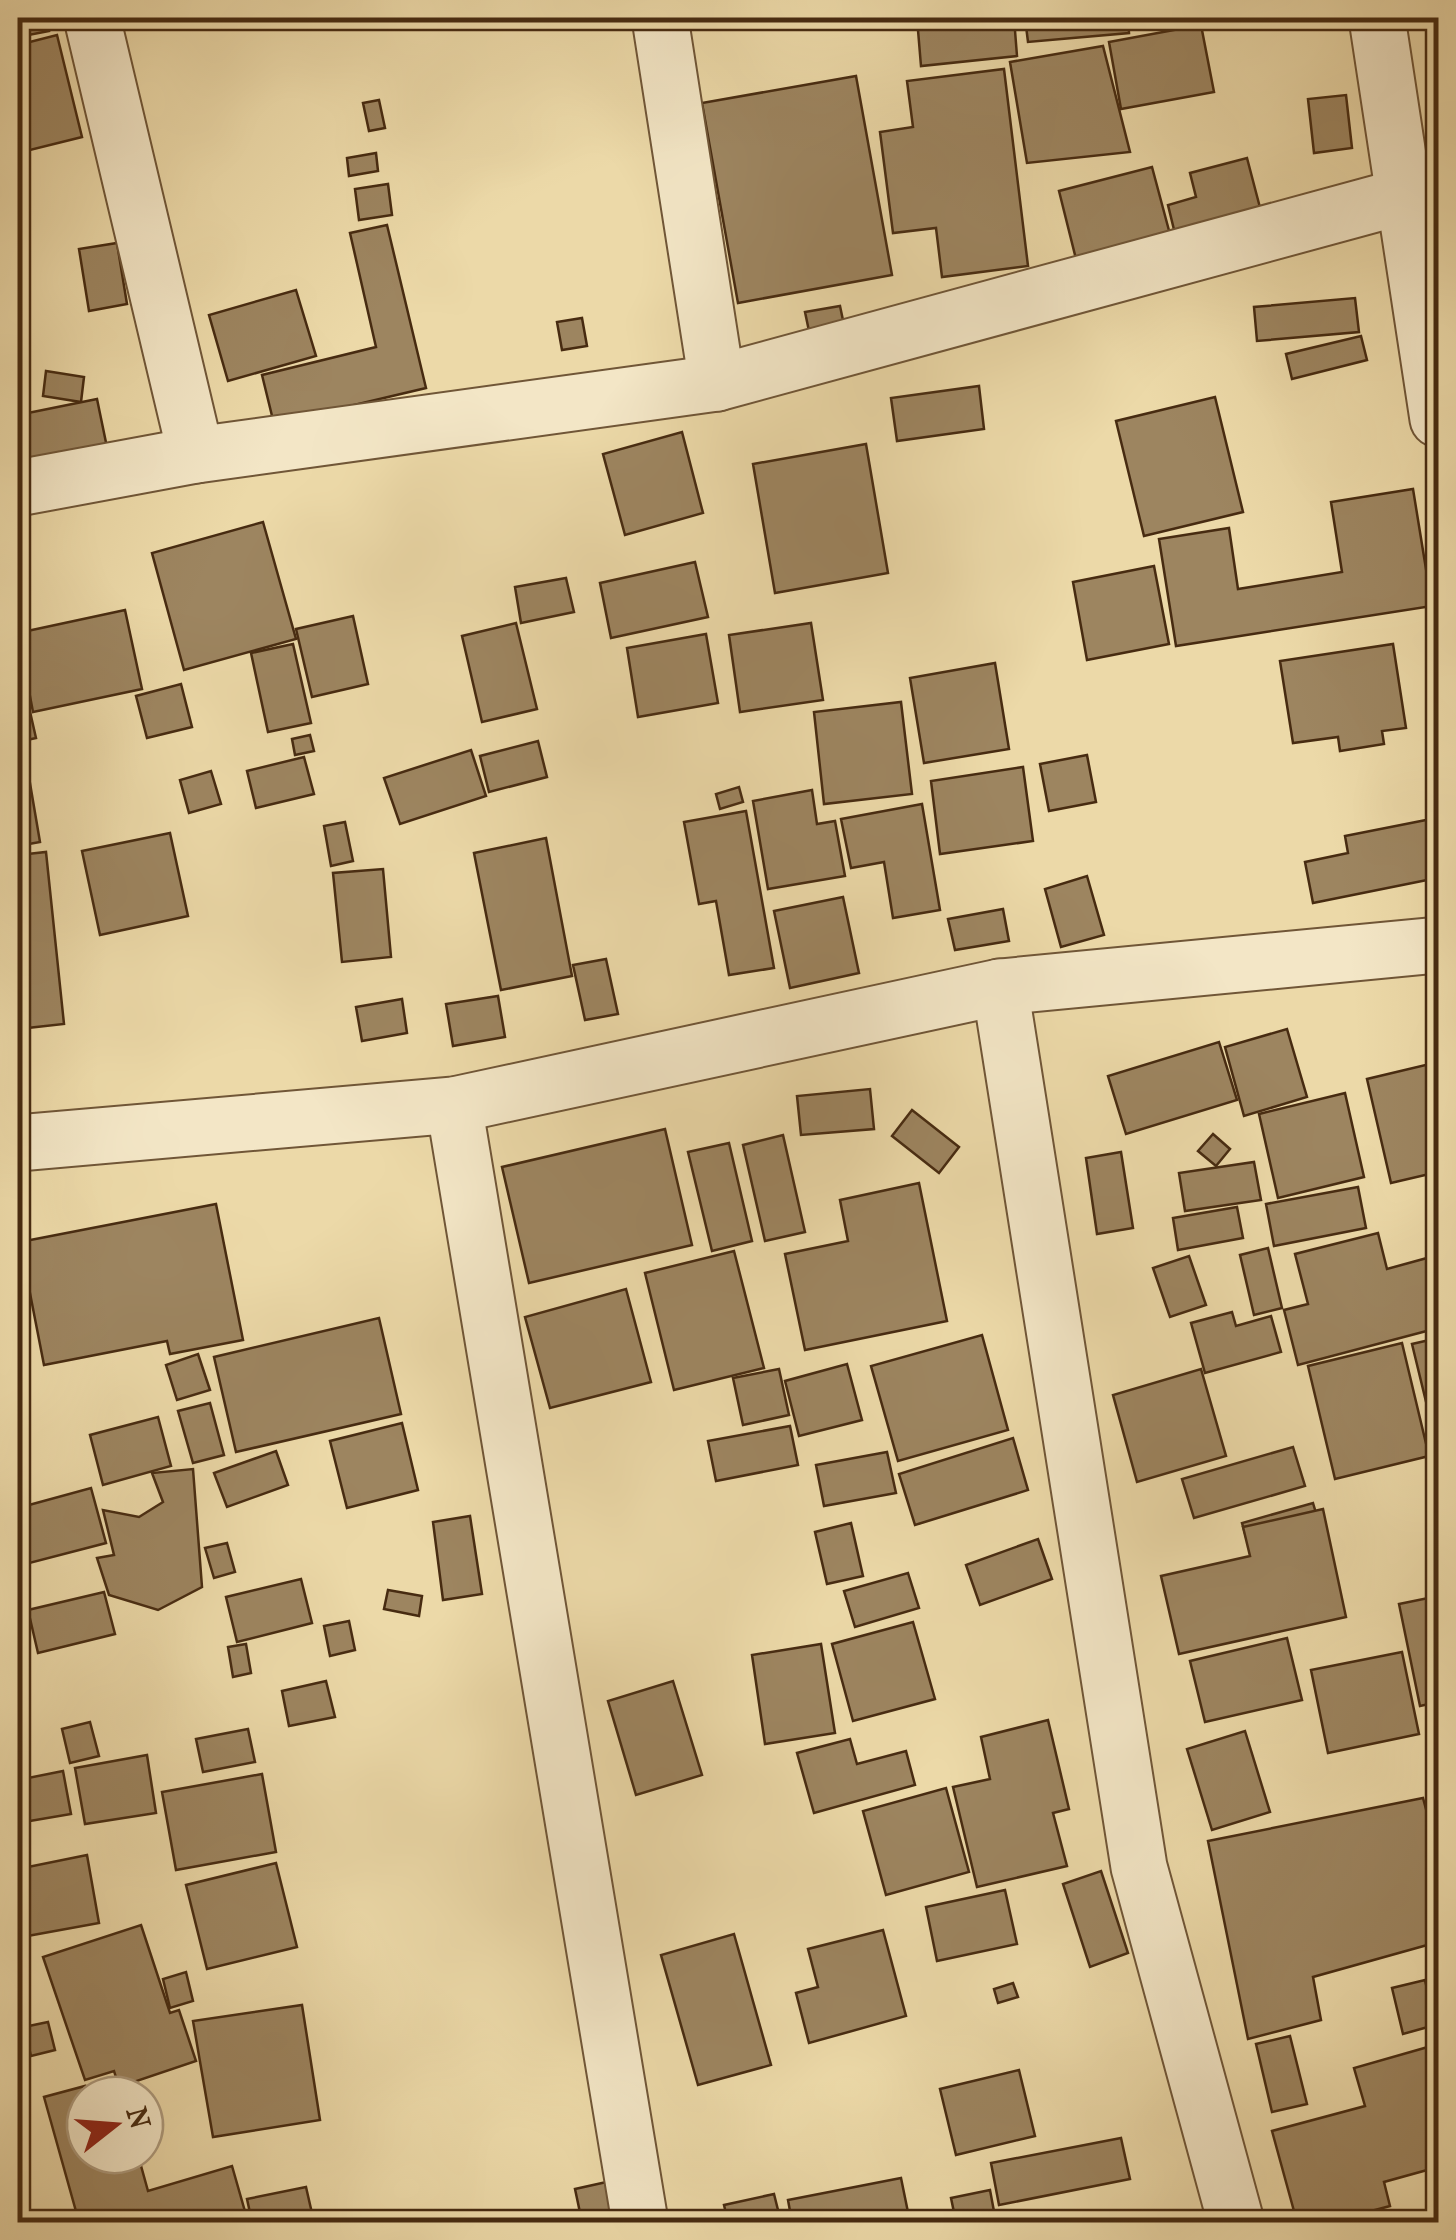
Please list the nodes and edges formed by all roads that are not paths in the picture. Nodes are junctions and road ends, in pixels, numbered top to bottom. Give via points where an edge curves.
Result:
1 (92, 18) edge
2 (660, 18) edge
3 (1377, 18) edge
4 (1421, 195) edge
5 (718, 383) junction
6 (1438, 419) edge
7 (196, 455) junction
8 (18, 488) edge
9 (1438, 945) edge
10 (1000, 986) junction
11 (454, 1105) junction
12 (18, 1142) edge
13 (640, 2222) edge
14 (1236, 2222) edge

1 - 7 street
2 - 5 street
3 - 4 street
4 - 5 street
4 - 6 street
5 - 7 street
7 - 8 street
9 - 10 street
10 - 11 street
10 - 14 street via 1140,1867
11 - 12 street
11 - 13 street

